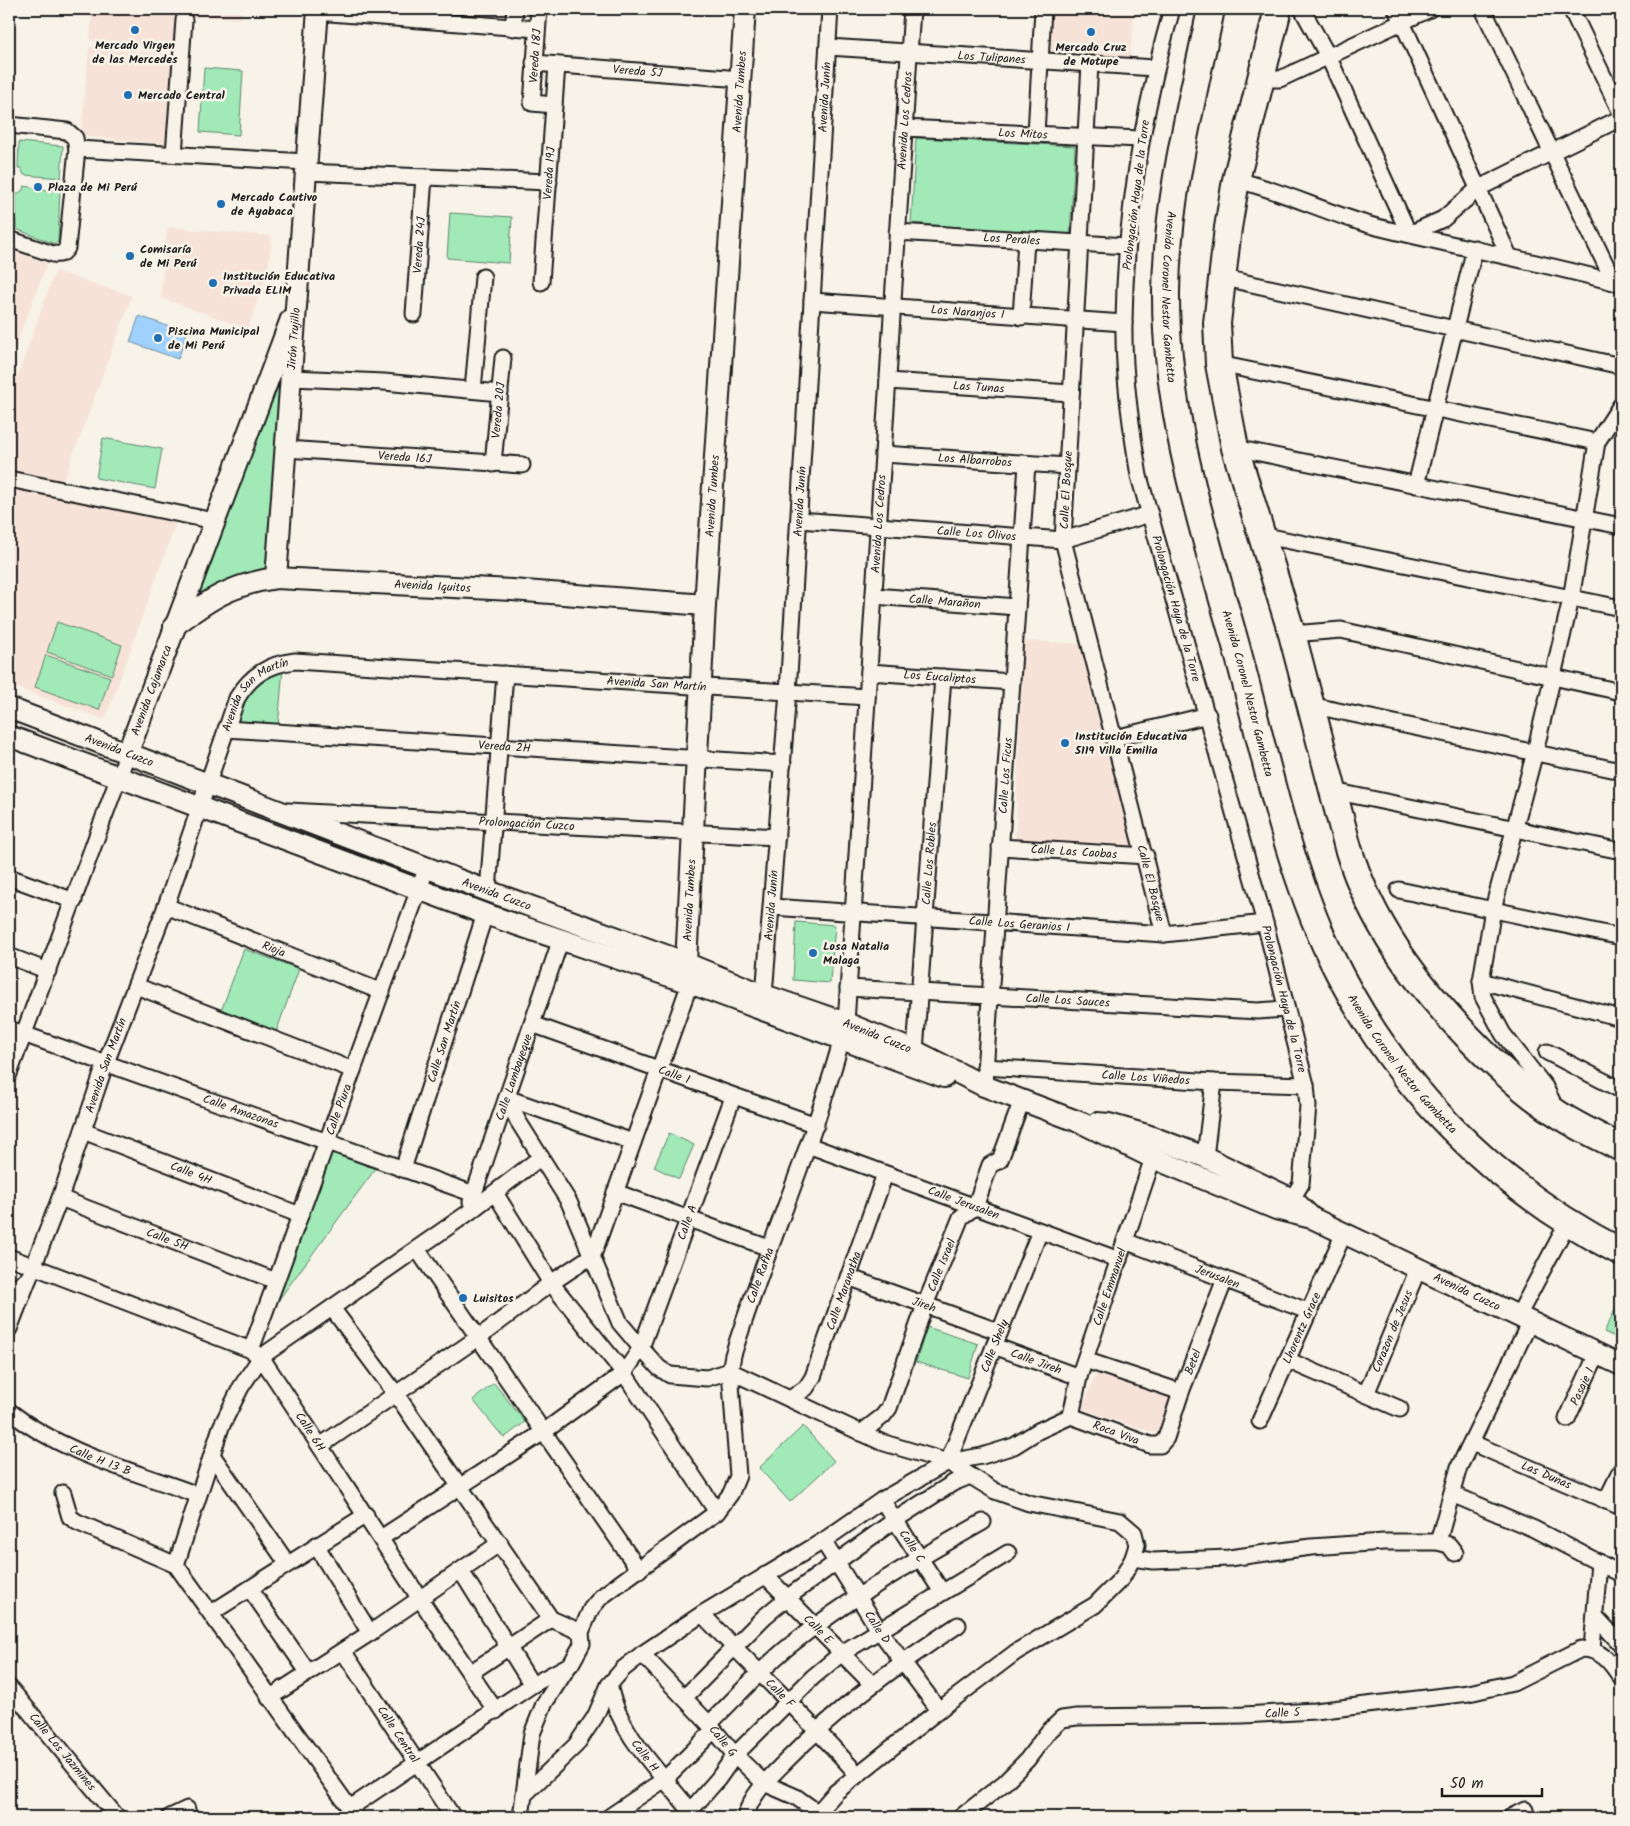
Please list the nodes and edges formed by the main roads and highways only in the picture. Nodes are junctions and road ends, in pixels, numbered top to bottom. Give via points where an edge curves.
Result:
1 (1211, 9) edge
2 (1278, 9) edge
3 (1621, 1148) edge
4 (1621, 1252) edge

1 - 4 highway, Avenida Coronel Nestor Gambetta via 1174,188 1168,240 1168,346 1186,459 1287,836 1331,957 1359,1009 1401,1073 1470,1147 1521,1190
2 - 3 highway via 1236,180 1220,277 1219,364 1235,448 1292,634 1359,882 1380,926 1400,956 1447,1015 1490,1059 1514,1082 1558,1114

